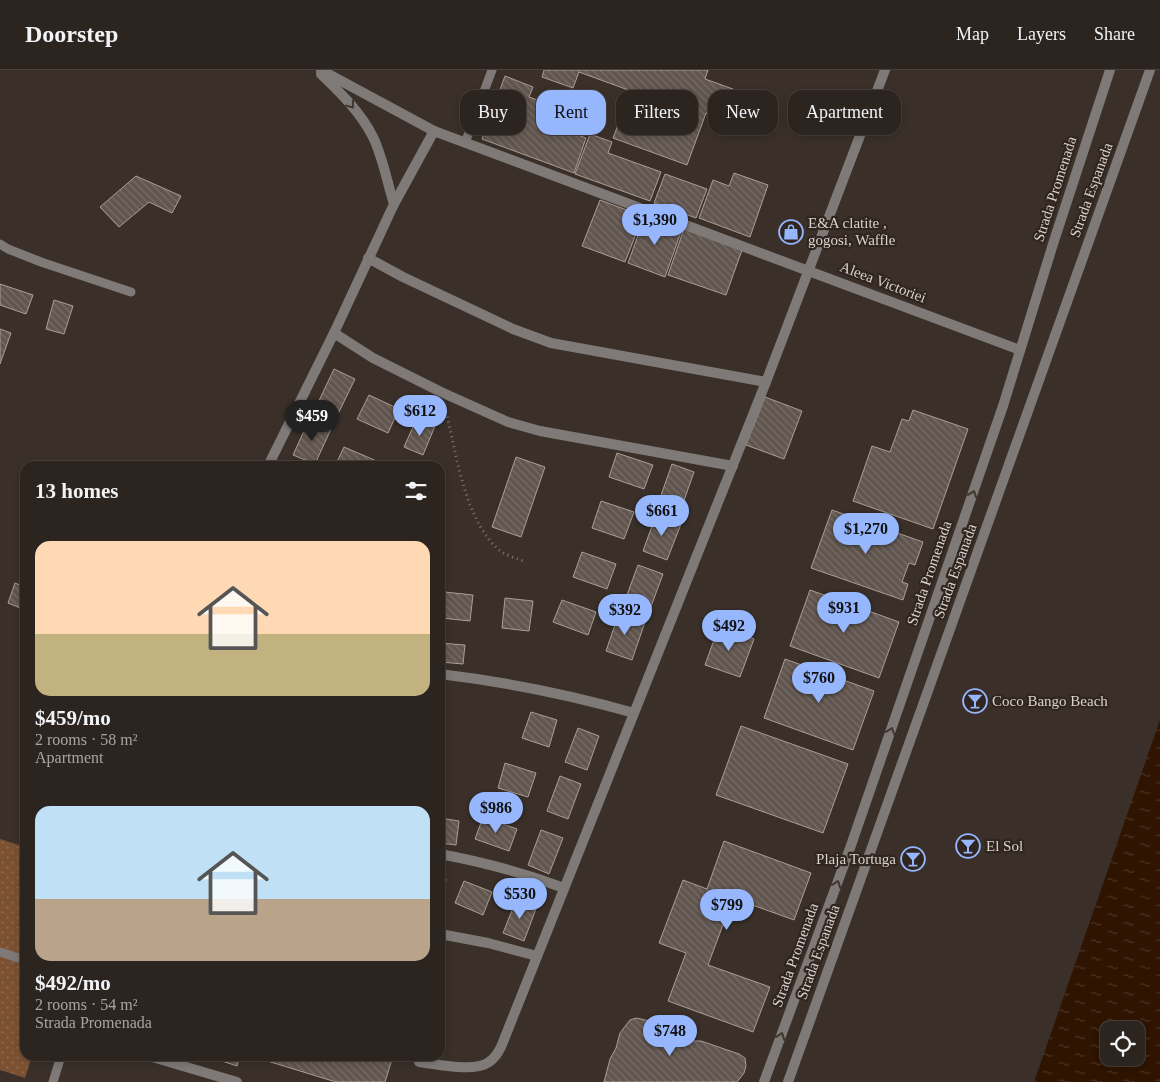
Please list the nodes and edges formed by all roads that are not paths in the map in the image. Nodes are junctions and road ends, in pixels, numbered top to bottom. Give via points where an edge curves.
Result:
1 (319, 70) edge
2 (492, 70) edge
3 (885, 70) edge
4 (1110, 70) edge
5 (1150, 70) edge
6 (434, 131) junction
7 (465, 143) junction
8 (394, 204) junction
9 (0, 244) edge
10 (368, 258) junction
11 (809, 270) junction
12 (131, 292) dead end
13 (334, 333) junction
14 (1020, 350) junction
15 (766, 382) junction
16 (270, 461) edge
17 (733, 466) junction
18 (445, 675) edge
19 (634, 713) junction
20 (445, 855) edge
21 (564, 888) junction
22 (445, 935) edge
23 (0, 952) edge
24 (537, 956) junction
25 (20, 958) edge
26 (59, 1061) edge
27 (166, 1061) edge
28 (419, 1062) dead end
29 (53, 1082) edge
30 (237, 1082) edge
31 (764, 1082) edge
32 (788, 1082) edge

1 - 6 street, Aleea Victoriei
1 -> 8 street via 348,101 373,136
2 - 7 lane
3 - 11 street
4 - 14 street, Strada Promenada
5 - 32 street, Strada Espanada
6 - 7 street, Aleea Victoriei
6 - 8 street
7 - 11 street, Aleea Victoriei
8 - 10 street
9 - 12 lane via 41,262
10 - 13 street
10 - 15 street via 513,329 551,343
11 - 14 street, Aleea Victoriei
11 - 15 street
13 - 16 street
13 - 17 street via 373,358 508,422 540,431
31 -> 14 street, Strada Promenada via 853,842
15 - 17 street
17 - 19 street
18 - 19 street via 524,687
19 - 21 street
20 - 21 street via 534,876
21 - 24 street
22 - 24 street
23 - 25 lane
24 - 28 street via 501,1047 488,1064 474,1068
26 - 29 lane
27 - 30 street

